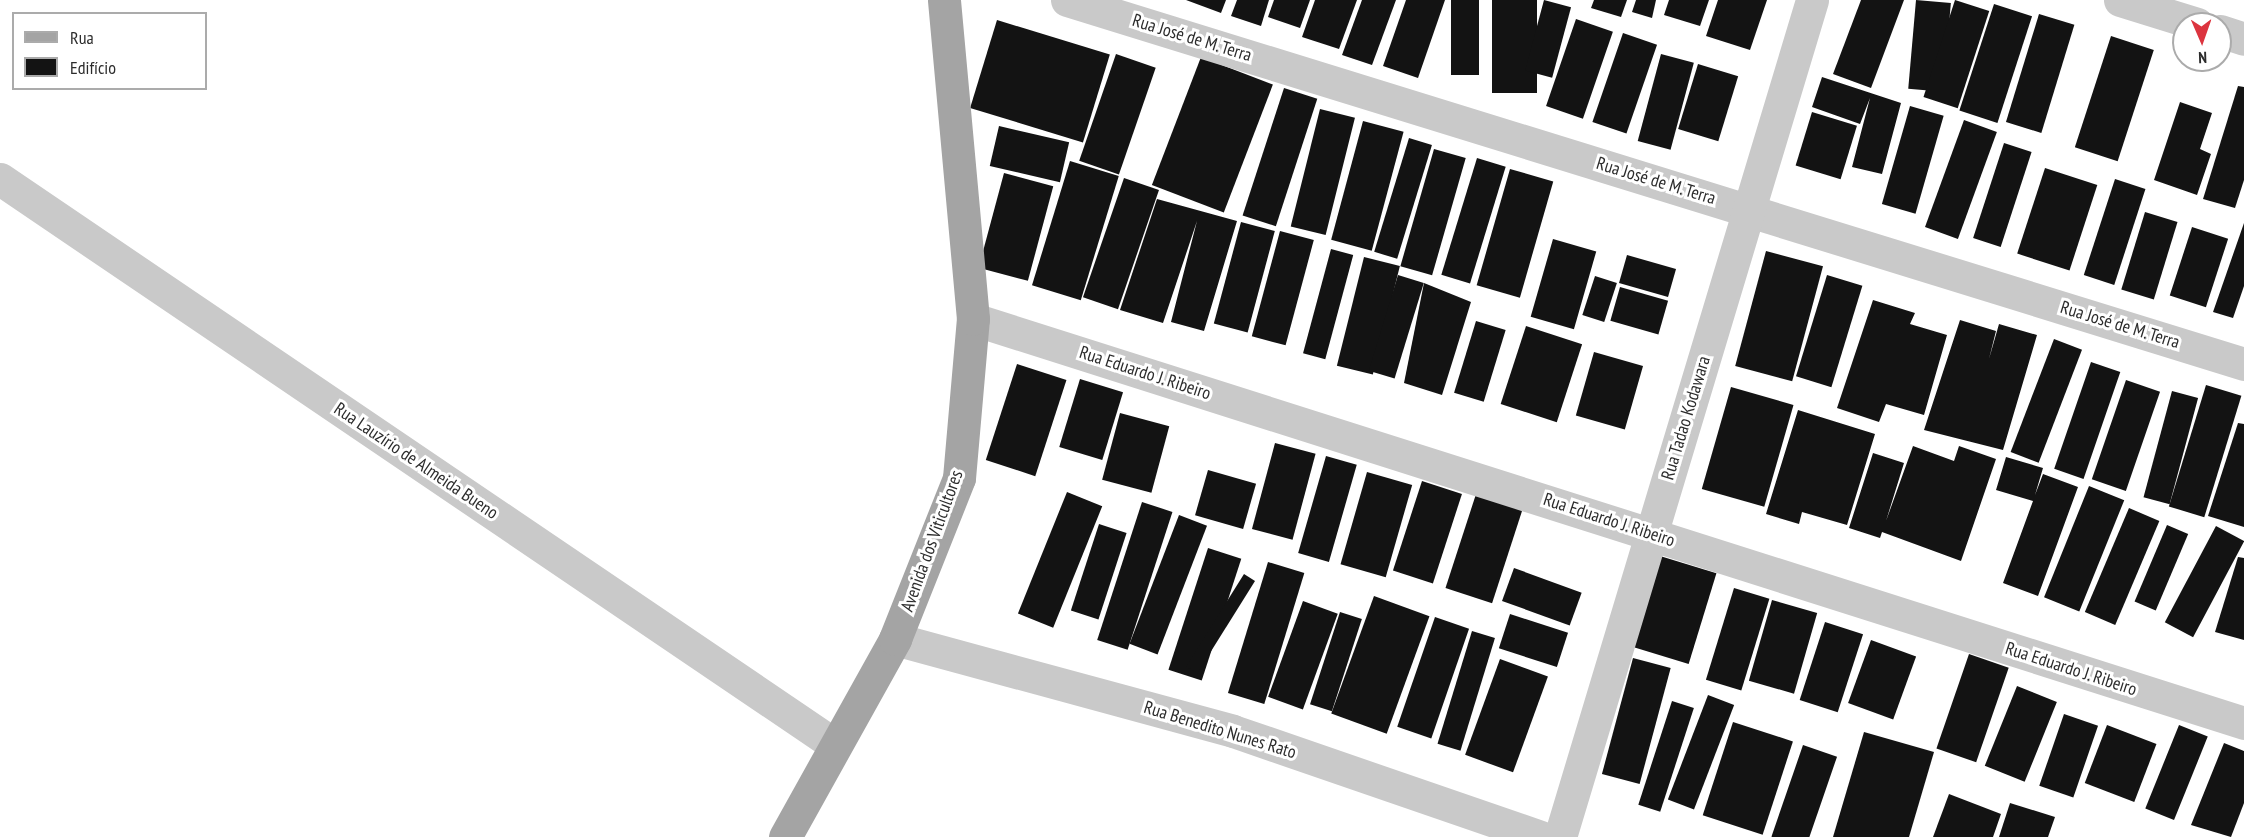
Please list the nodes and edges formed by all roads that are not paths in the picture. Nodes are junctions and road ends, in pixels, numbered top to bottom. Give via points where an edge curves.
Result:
1 (944, 0) edge
2 (1067, 0) edge
3 (1812, 0) edge
4 (2120, 0) edge
5 (2172, 16) edge
6 (0, 179) edge
7 (1750, 210) junction
8 (973, 319) junction
9 (2244, 364) edge
10 (1650, 533) junction
11 (895, 639) junction
12 (2244, 723) edge
13 (832, 743) junction
14 (784, 837) edge
15 (1540, 837) edge
16 (1560, 837) edge

1 - 8 main road, Avenida dos Viticultores
2 - 7 street, Rua José de M. Terra
3 - 7 street, Rua Tadao Kodawara
4 - 5 street
6 - 13 street, Rua Lauzírio de Almeida Bueno
7 - 9 street, Rua José de M. Terra
7 - 10 street, Rua Tadao Kodawara
8 - 10 street, Rua Eduardo J. Ribeiro
8 - 11 main road, Avenida dos Viticultores via 959,478
10 - 12 street, Rua Eduardo J. Ribeiro
10 - 16 street, Rua Tadao Kodawara
11 - 13 main road, Avenida dos Viticultores
11 - 15 street, Rua Benedito Nunes Rato via 1233,731
13 - 14 main road, Avenida dos Viticultores

